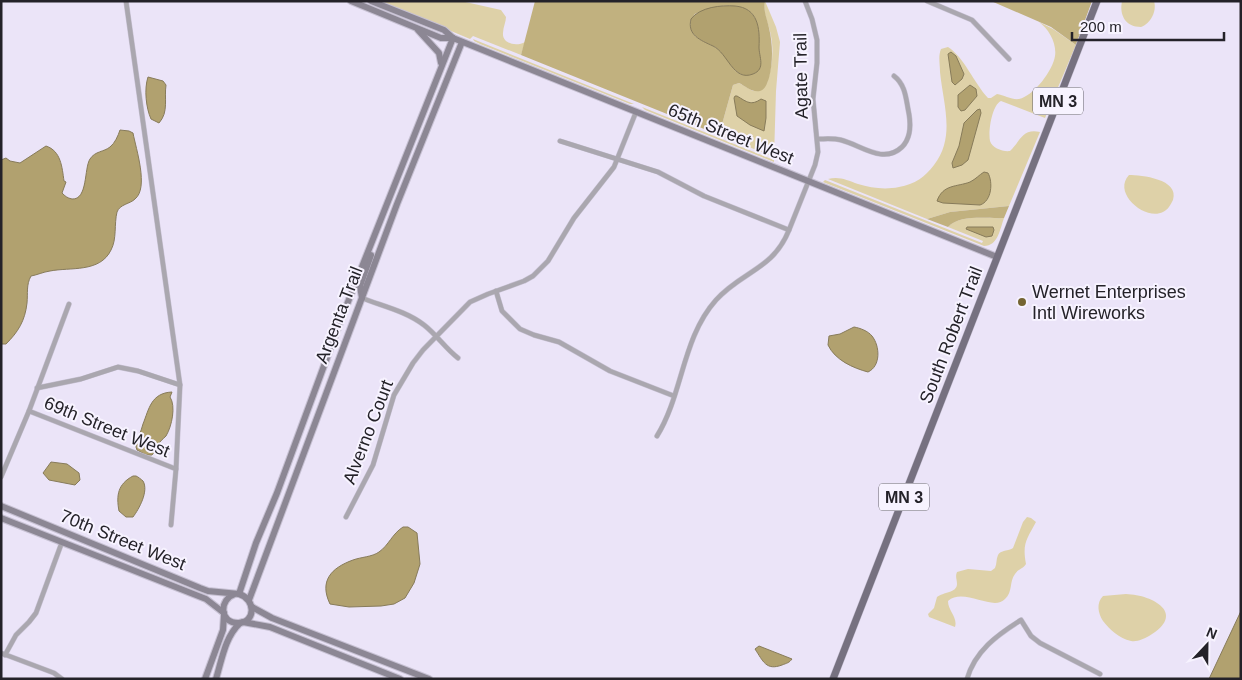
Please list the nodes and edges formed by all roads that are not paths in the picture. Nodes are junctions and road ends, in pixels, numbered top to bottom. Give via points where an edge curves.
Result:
1 (126, 1) edge
2 (351, 1) edge
3 (371, 1) edge
4 (804, 1) edge
5 (927, 1) edge
6 (1097, 1) edge
7 (415, 27) junction
8 (453, 38) junction
9 (462, 42) junction
10 (1009, 60) dead end
11 (440, 68) junction
12 (894, 76) dead end
13 (636, 112) junction
14 (818, 140) junction
15 (560, 141) dead end
16 (618, 158) junction
17 (809, 181) junction
18 (380, 222) junction
19 (789, 230) junction
20 (997, 257) junction
21 (496, 291) junction
22 (362, 298) junction
23 (69, 304) dead end
24 (437, 336) junction
25 (458, 358) dead end
26 (180, 385) junction
27 (37, 388) junction
28 (674, 396) junction
29 (28, 411) junction
30 (657, 436) dead end
31 (176, 469) junction
32 (1, 477) edge
33 (1, 506) edge
34 (346, 517) dead end
35 (1, 518) edge
36 (171, 525) dead end
37 (62, 542) junction
38 (237, 594) junction
39 (249, 600) junction
40 (252, 607) junction
41 (224, 614) junction
42 (242, 622) junction
43 (3, 654) edge
44 (1100, 674) dead end
45 (62, 679) edge
46 (205, 679) edge
47 (216, 679) edge
48 (400, 679) edge
49 (429, 679) edge
50 (834, 679) edge
51 (967, 679) edge

1 - 26 street
2 - 7 street, 65th Street West
3 - 8 street, 65th Street West via 444,30
4 - 14 street, Agate Trail via 817,40 813,99
5 - 10 street via 945,5 975,22
6 - 20 main road, South Robert Trail / MN 3
7 - 8 street, 65th Street West via 441,38
7 - 11 street via 440,54
8 - 9 street, 65th Street West
8 - 11 street, Argenta Trail
9 - 13 street, 65th Street West
9 - 22 street, Argenta Trail
11 - 18 street, Argenta Trail
12 - 14 street via 903,88 910,124 908,139 899,149 890,154 879,154 840,140
13 - 16 street, Alverno Court
13 - 17 street, 65th Street West
14 - 17 street, Agate Trail
15 - 16 street
16 - 19 street via 658,172 704,196
16 - 21 street, Alverno Court via 605,180 574,218 553,254 533,276
17 - 19 street, Agate Trail
17 - 20 street, 65th Street West
18 - 22 street via 378,238 360,286
18 - 38 street, Argenta Trail
19 - 28 street, Agate Trail via 776,254 729,287 710,308 696,332
20 - 50 main road, South Robert Trail / MN 3
21 - 24 street, Alverno Court via 470,302
21 - 28 street via 502,311 520,330 559,342 610,371
22 - 24 street via 413,318
22 - 39 street, Argenta Trail
23 - 27 street
24 - 25 street
24 - 34 street, Alverno Court via 406,373 394,395 373,465
26 - 27 street via 118,367
26 - 31 street
27 - 29 street
28 - 30 street, Agate Trail
29 - 31 street, 69th Street West
29 - 32 street
31 - 36 street
33 - 38 street, 70th Street West via 200,588
35 - 37 street, 70th Street West
37 - 41 street, 70th Street West via 206,599
37 - 43 street via 36,612
38 - 39 street
38 - 41 street via 224,602
39 - 40 street
40 - 42 street via 250,616
40 - 49 street via 272,618
41 - 42 street via 232,622
41 - 46 street via 223,630
42 - 47 street via 229,637
42 - 48 street via 270,627
43 - 45 street
44 - 51 street via 1040,643 1020,620 986,645

